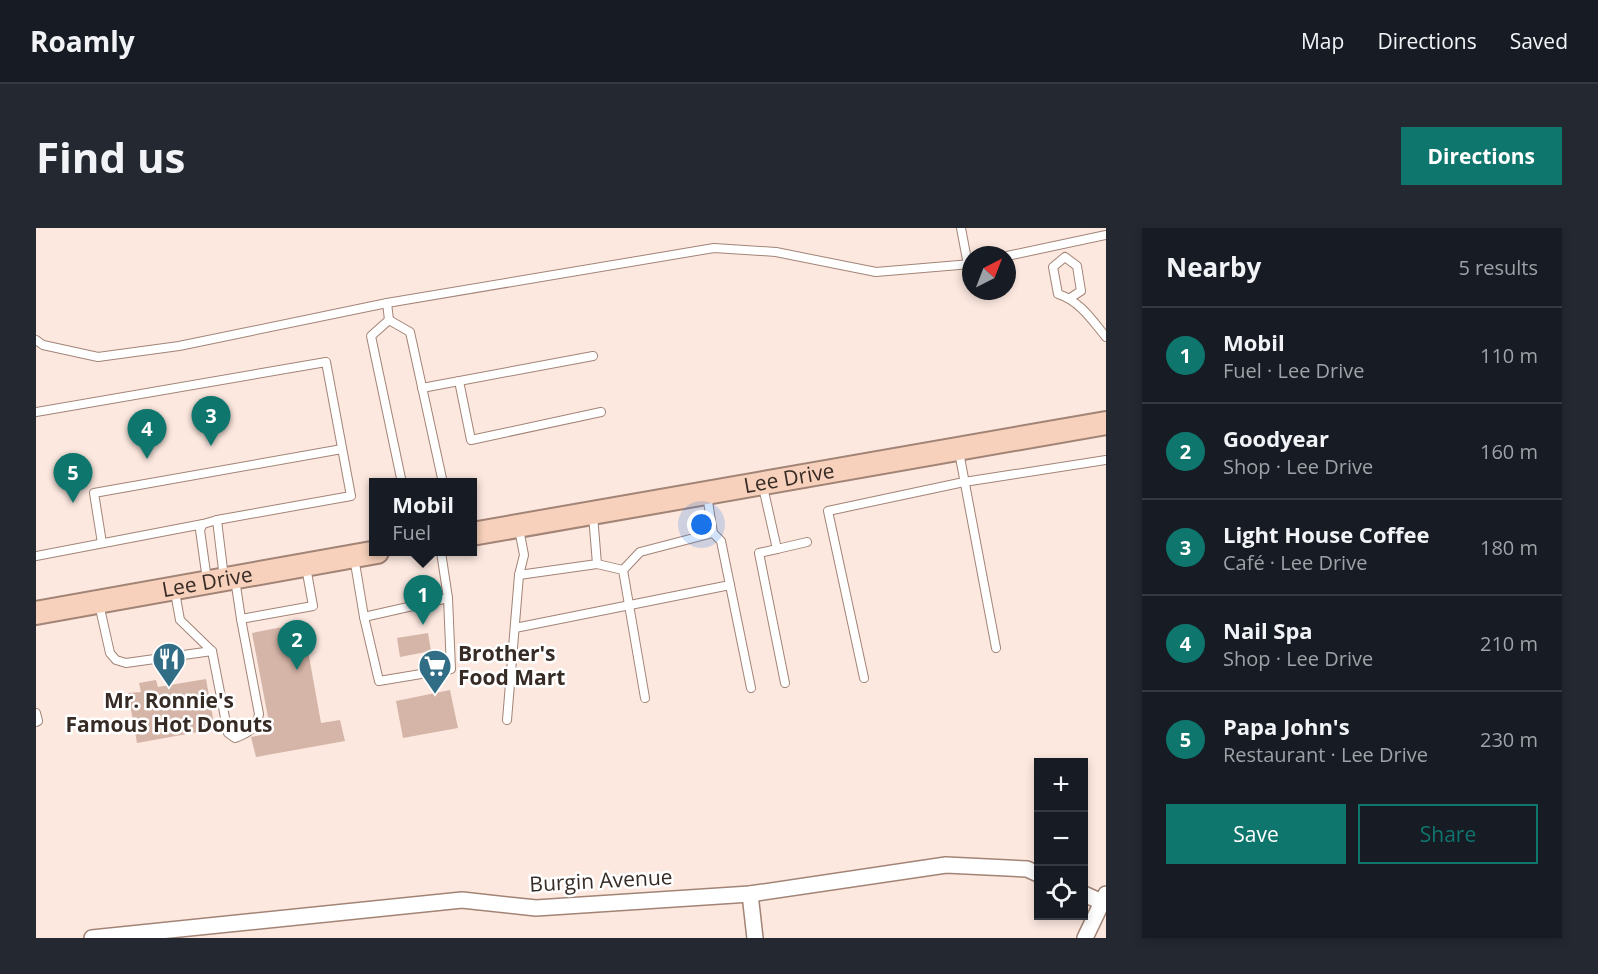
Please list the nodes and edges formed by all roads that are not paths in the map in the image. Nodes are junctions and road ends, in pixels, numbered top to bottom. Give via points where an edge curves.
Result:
1 (960, 228) edge
2 (1106, 235) edge
3 (1062, 244) junction
4 (965, 246) edge
5 (1016, 254) edge
6 (1065, 257) junction
7 (962, 266) edge
8 (1070, 298) junction
9 (387, 303) junction
10 (389, 320) junction
11 (1106, 337) edge
12 (36, 340) edge
13 (593, 356) dead end
14 (459, 381) junction
15 (422, 388) junction
16 (36, 412) edge
17 (601, 412) dead end
18 (1106, 423) edge
19 (342, 448) junction
20 (958, 448) junction
21 (1106, 460) edge
22 (401, 478) edge
23 (442, 478) edge
24 (762, 482) junction
25 (964, 482) junction
26 (706, 492) junction
27 (593, 512) junction
28 (217, 520) junction
29 (203, 524) junction
30 (518, 525) junction
31 (477, 533) edge
32 (713, 533) junction
33 (807, 542) dead end
34 (102, 543) junction
35 (777, 549) junction
36 (369, 553) edge
37 (36, 556) edge
38 (354, 556) junction
39 (442, 556) edge
40 (597, 564) junction
41 (305, 565) junction
42 (623, 570) junction
43 (519, 575) junction
44 (222, 580) junction
45 (730, 585) junction
46 (174, 589) junction
47 (448, 598) junction
48 (99, 602) junction
49 (629, 605) junction
50 (36, 613) edge
51 (364, 617) junction
52 (241, 619) junction
53 (515, 628) junction
54 (996, 648) dead end
55 (212, 651) junction
56 (864, 678) dead end
57 (785, 683) dead end
58 (751, 687) dead end
59 (645, 698) dead end
60 (36, 713) edge
61 (507, 720) dead end
62 (36, 722) edge
63 (1034, 872) edge
64 (750, 894) junction
65 (1088, 895) edge
66 (1105, 900) edge
67 (92, 938) edge
68 (755, 938) edge
69 (1085, 938) edge

1 - 4 lane
2 - 3 lane
3 - 5 lane
3 - 6 lane
6 - 8 lane via 1077,266 1081,291
6 - 8 lane via 1053,267 1058,294
7 - 9 lane via 876,272 776,252 714,248
8 - 11 lane
9 - 10 lane
9 - 12 lane via 179,346 98,357
10 - 15 lane via 410,332
10 - 22 lane via 371,336
13 - 14 lane
14 - 15 lane
14 - 17 lane via 471,440
15 - 23 lane
16 - 19 lane via 326,363
18 - 20 main road, Lee Drive
19 - 28 lane via 351,496
19 - 34 lane via 94,493
20 - 24 main road, Lee Drive
20 - 25 lane
21 - 25 lane
24 - 26 main road, Lee Drive
24 - 35 lane
25 - 54 lane
25 - 56 lane via 828,511
26 - 27 main road, Lee Drive
26 - 32 lane
27 - 30 main road, Lee Drive
27 - 40 lane
28 - 29 lane
28 - 44 lane
29 - 34 lane
29 - 44 lane via 200,530
30 - 31 main road, Lee Drive
30 - 43 lane via 524,555
32 - 42 lane via 640,552
32 - 45 lane via 721,541
33 - 35 lane
34 - 37 lane
35 - 57 lane via 759,553
36 - 38 main road, Lee Drive
38 - 41 main road, Lee Drive
38 - 51 lane
39 - 47 lane
40 - 42 lane
40 - 43 lane
41 - 44 main road, Lee Drive
41 - 52 lane via 313,606
42 - 49 lane
43 - 53 lane
44 - 46 main road, Lee Drive
44 - 52 lane
45 - 49 lane
45 - 58 lane
46 - 48 main road, Lee Drive
46 - 55 lane via 180,620
47 - 51 lane
47 - 51 lane via 451,669 379,681
48 - 50 main road, Lee Drive
48 - 55 lane via 110,653 116,660 126,663
49 - 53 lane
49 - 59 lane
52 - 55 lane via 259,714 257,723 235,738 228,734
53 - 61 lane
60 - 62 lane
63 - 64 street, Burgin Avenue via 1027,868 946,865
64 - 67 street, Burgin Avenue via 536,908 462,900
64 - 68 street
65 - 66 street
66 - 69 street

